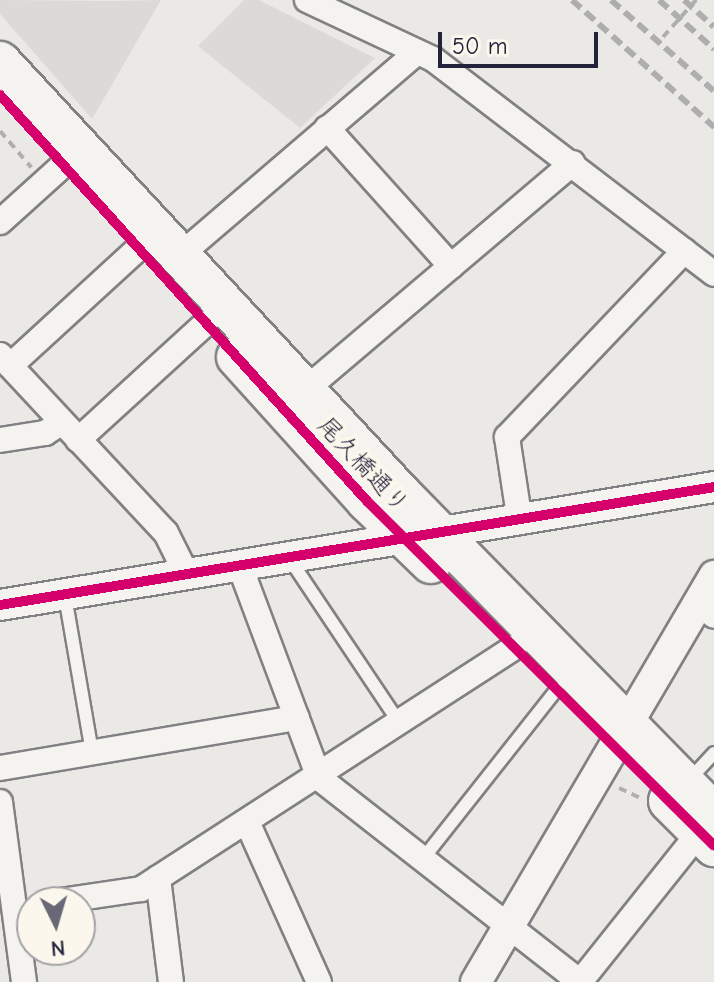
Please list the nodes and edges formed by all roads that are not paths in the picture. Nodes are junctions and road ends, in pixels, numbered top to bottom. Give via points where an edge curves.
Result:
1 (307, 0) edge
2 (417, 52) junction
3 (0, 62) edge
4 (0, 95) edge
5 (327, 128) junction
6 (59, 161) junction
7 (573, 163) junction
8 (0, 222) edge
9 (139, 248) junction
10 (684, 251) junction
11 (178, 257) junction
12 (451, 266) junction
13 (714, 274) edge
14 (206, 323) junction
15 (5, 360) edge
16 (305, 390) junction
17 (70, 432) junction
18 (0, 440) edge
19 (714, 487) edge
20 (520, 522) junction
21 (425, 538) junction
22 (291, 561) junction
23 (241, 569) junction
24 (188, 577) junction
25 (65, 596) junction
26 (709, 598) edge
27 (0, 605) edge
28 (515, 647) junction
29 (557, 689) junction
30 (297, 718) junction
31 (400, 724) junction
32 (620, 735) junction
33 (92, 753) junction
34 (714, 753) edge
35 (0, 768) edge
36 (319, 778) junction
37 (684, 785) junction
38 (0, 802) edge
39 (248, 824) junction
40 (709, 831) edge
41 (422, 860) junction
42 (158, 878) junction
43 (96, 896) edge
44 (15, 903) edge
45 (508, 928) junction
46 (24, 982) edge
47 (171, 982) edge
48 (319, 982) edge
49 (476, 982) edge
50 (580, 982) edge

1 - 2 street
2 - 5 street
2 - 7 street via 481,92
3 - 6 main road, 尾久橋通り
4 - 6 main road, 尾久橋通り
5 - 11 street
5 - 12 street
6 - 8 street
6 - 9 main road, 尾久橋通り
6 - 11 main road, 尾久橋通り
7 - 10 street
7 - 12 street
9 - 14 main road, 尾久橋通り
9 - 15 street
10 - 13 street
10 - 20 street via 507,437
11 - 16 main road, 尾久橋通り
12 - 16 street
14 - 17 street
14 - 21 main road, 尾久橋通り
15 - 17 street
16 - 21 main road, 尾久橋通り
17 - 18 street
17 - 24 street via 166,533
19 - 20 street
20 - 21 street
21 - 22 street
21 - 28 main road, 尾久橋通り
21 - 32 main road, 尾久橋通り
22 - 23 street
22 - 31 lane
23 - 24 street
23 - 30 street
24 - 25 street
25 - 27 street
25 - 33 lane
26 - 32 street
28 - 29 main road, 尾久橋通り
28 - 31 street
29 - 32 main road, 尾久橋通り
29 - 41 lane
30 - 33 street
30 - 36 street
31 - 36 street
32 - 37 main road, 尾久橋通り
32 - 40 main road, 尾久橋通り
32 - 45 street
33 - 35 street
34 - 37 lane
36 - 39 street
36 - 41 street
37 - 40 main road, 尾久橋通り
38 - 44 street
39 - 42 street
39 - 48 street
40 - 50 street
41 - 45 street
42 - 43 street via 141,889
42 - 47 street
44 - 46 street
45 - 49 street
45 - 50 street

